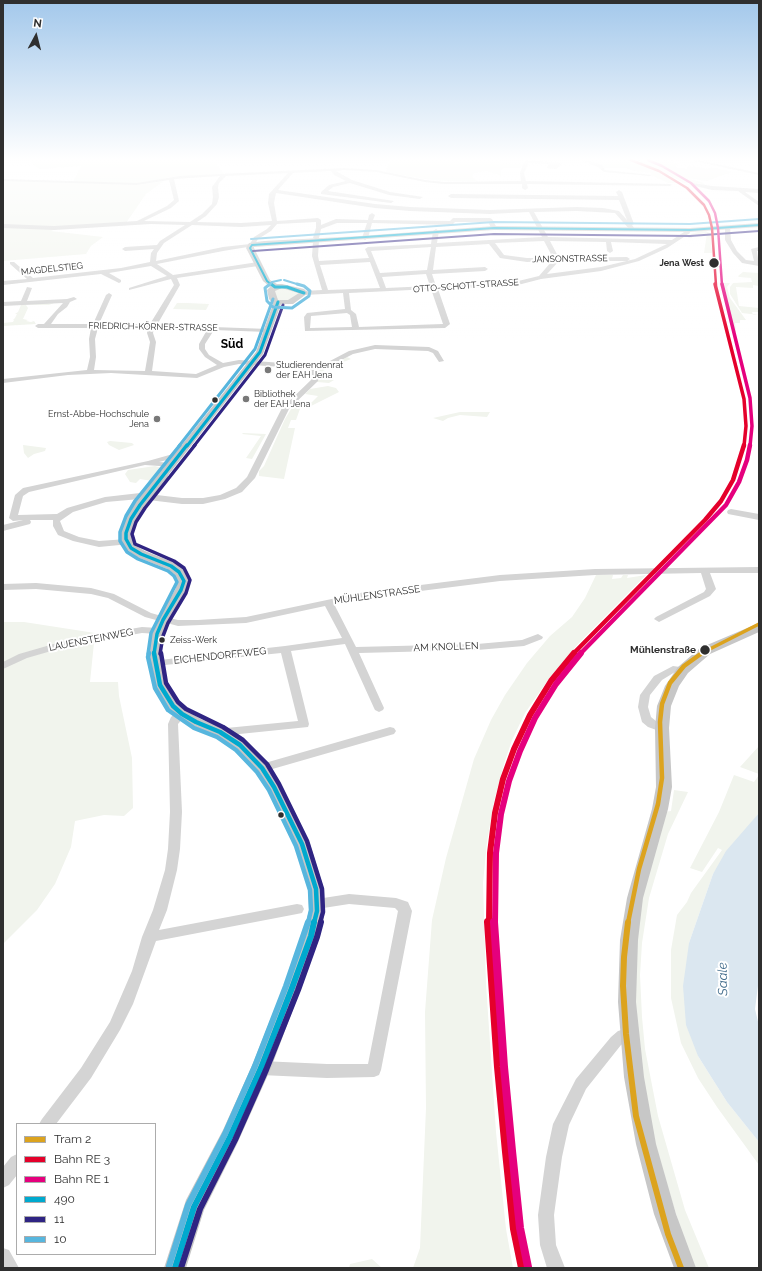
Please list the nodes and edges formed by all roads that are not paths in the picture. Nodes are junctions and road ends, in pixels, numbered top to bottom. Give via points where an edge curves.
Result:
1 (141, 219) edge
2 (197, 219) edge
3 (274, 219) edge
4 (536, 219) edge
5 (624, 219) edge
6 (628, 219) edge
7 (370, 220) junction
8 (452, 222) junction
9 (140, 223) junction
10 (191, 223) junction
11 (275, 223) junction
12 (759, 225) edge
13 (3, 226) edge
14 (540, 227) junction
15 (727, 227) junction
16 (319, 228) junction
17 (494, 228) junction
18 (632, 229) junction
19 (456, 230) junction
20 (686, 230) junction
21 (436, 231) junction
22 (365, 238) junction
23 (316, 239) junction
24 (546, 239) junction
25 (608, 240) junction
26 (490, 242) junction
27 (674, 242) junction
28 (252, 245) junction
29 (434, 245) junction
30 (158, 247) junction
31 (759, 249) edge
32 (125, 250) dead end
33 (610, 251) dead end
34 (638, 259) junction
35 (373, 260) junction
36 (557, 260) junction
37 (12, 263) dead end
38 (317, 263) junction
39 (153, 264) junction
40 (258, 264) junction
41 (756, 264) edge
42 (485, 269) dead end
43 (102, 272) junction
44 (429, 273) junction
45 (378, 275) junction
46 (172, 277) junction
47 (542, 277) junction
48 (32, 280) junction
49 (119, 281) dead end
50 (3, 283) edge
51 (275, 287) junction
52 (29, 288) dead end
53 (434, 288) junction
54 (131, 289) dead end
55 (384, 290) junction
56 (346, 292) junction
57 (304, 293) junction
58 (326, 293) junction
59 (110, 295) dead end
60 (74, 299) dead end
61 (67, 302) junction
62 (278, 302) junction
63 (23, 303) junction
64 (3, 304) edge
65 (348, 311) junction
66 (38, 326) dead end
67 (46, 326) junction
68 (94, 326) junction
69 (152, 326) junction
70 (212, 328) junction
71 (268, 330) junction
72 (356, 330) junction
73 (442, 361) dead end
74 (252, 362) junction
75 (222, 366) junction
76 (313, 367) junction
77 (90, 372) junction
78 (148, 372) junction
79 (3, 381) edge
80 (180, 454) junction
81 (145, 463) junction
82 (171, 466) junction
83 (731, 512) dead end
84 (759, 516) edge
85 (59, 517) junction
86 (44, 518) junction
87 (3, 528) edge
88 (126, 537) junction
89 (759, 570) edge
90 (705, 571) junction
91 (3, 587) edge
92 (328, 602) junction
93 (659, 619) dead end
94 (160, 625) junction
95 (759, 627) edge
96 (538, 637) dead end
97 (348, 640) junction
98 (285, 649) junction
99 (353, 650) junction
100 (155, 663) junction
101 (3, 666) edge
102 (683, 670) junction
103 (379, 708) dead end
104 (182, 714) junction
105 (662, 728) junction
106 (390, 731) dead end
107 (220, 732) junction
108 (262, 768) junction
109 (316, 904) junction
110 (297, 909) dead end
111 (149, 938) junction
112 (629, 1034) junction
113 (261, 1068) junction
114 (47, 1123) edge
115 (16, 1163) edge
116 (3, 1180) edge
117 (3, 1256) edge
118 (10, 1268) edge
119 (176, 1268) edge
120 (556, 1268) edge
121 (684, 1268) edge

1 - 9 street
2 - 10 street
3 - 11 street
4 - 14 street
5 - 18 street
6 - 18 street
7 - 8 street
7 - 16 street via 336,221
7 - 22 street
8 - 17 street via 490,220
8 - 19 street
9 - 10 street
9 - 13 street via 63,228
10 - 11 street
10 - 30 street
11 - 16 street via 318,220
11 - 28 street via 256,238
12 - 15 main road, MAGDELSTIEG
14 - 17 main road, MAGDELSTIEG
14 - 18 main road, MAGDELSTIEG
14 - 24 street
15 - 20 main road, MAGDELSTIEG
15 - 41 street via 730,245 744,262
16 - 23 street
17 - 19 main road, MAGDELSTIEG
18 - 20 main road, MAGDELSTIEG
19 - 21 main road, MAGDELSTIEG
20 - 27 street, OTTO-SCHOTT-STRASSE via 687,233
21 - 22 main road, MAGDELSTIEG
21 - 29 street
22 - 23 main road, MAGDELSTIEG
23 - 28 main road, MAGDELSTIEG
23 - 38 street
24 - 25 street
24 - 26 street
24 - 36 street
25 - 27 street
25 - 33 street
26 - 29 street
26 - 36 street, JANSONSTRASSE via 502,257
27 - 34 street, OTTO-SCHOTT-STRASSE
28 - 39 street, MAGDELSTIEG
28 - 40 main road via 250,248
29 - 35 street via 368,249
29 - 44 street
30 - 32 street
30 - 39 street via 154,253
31 - 41 street via 754,249
34 - 36 street, JANSONSTRASSE
34 - 47 street, OTTO-SCHOTT-STRASSE via 601,269
35 - 38 street
35 - 45 street
36 - 47 street
37 - 48 street
38 - 58 street
39 - 43 street, MAGDELSTIEG
39 - 46 street
40 - 46 street
40 - 51 main road via 267,281
42 - 44 street
43 - 48 street, MAGDELSTIEG
43 - 49 street
44 - 45 street
44 - 53 street
45 - 55 street
46 - 54 street
46 - 69 street via 176,280 175,290
47 - 53 street, OTTO-SCHOTT-STRASSE via 510,285
48 - 50 street, MAGDELSTIEG
51 - 57 main road via 287,287
51 - 62 main road via 271,290 273,299
52 - 63 street
53 - 55 street, OTTO-SCHOTT-STRASSE
53 - 72 street via 446,326
55 - 56 street, OTTO-SCHOTT-STRASSE
56 - 58 street, OTTO-SCHOTT-STRASSE
56 - 65 street
57 - 58 street, OTTO-SCHOTT-STRASSE
57 - 62 main road via 290,302
59 - 68 street
60 - 61 street
61 - 63 street
61 - 67 street
62 - 71 main road
63 - 64 street
65 - 72 street via 353,314
65 - 72 street via 309,314 308,330
66 - 67 street, FRIEDRICH-KÖRNER-STRASSE
67 - 68 street, FRIEDRICH-KÖRNER-STRASSE
68 - 69 street, FRIEDRICH-KÖRNER-STRASSE
68 - 77 street
69 - 70 street, FRIEDRICH-KÖRNER-STRASSE
69 - 78 street via 152,354
70 - 71 street, FRIEDRICH-KÖRNER-STRASSE
70 - 75 street via 202,344 202,349 206,356
71 - 74 main road via 261,350
73 - 76 street via 436,352 429,349 375,347 351,352 330,364
74 - 75 street
74 - 76 street
74 - 80 main road
75 - 78 street via 197,376
76 - 85 street via 314,381 286,408 251,478 239,490 203,501 143,496 119,498 77,508
77 - 78 street
77 - 79 street
80 - 81 street
80 - 82 main road
81 - 82 street
81 - 86 street via 30,488 22,492 17,500 13,518
82 - 88 main road, bridge via 135,511
83 - 84 street
85 - 86 street
85 - 88 street via 56,521 57,526 61,533 67,536 99,544
86 - 87 street
88 - 94 main road via 131,548 165,563 179,572 184,581
89 - 90 street, MÜHLENSTRASSE
90 - 92 street, MÜHLENSTRASSE via 563,573 500,578
90 - 93 street via 711,589 707,594
91 - 94 street, MÜHLENSTRASSE via 36,586 91,591 111,596 148,615
92 - 94 street, MÜHLENSTRASSE via 246,620
92 - 97 street
94 - 100 main road via 155,647
94 - 101 street, LAUENSTEINWEG via 71,642 22,656
95 - 102 main road via 705,651
96 - 99 street, AM KNOLLEN via 524,643 476,647
97 - 98 street, EICHENDORFFWEG
97 - 99 street
98 - 100 street, EICHENDORFFWEG
98 - 107 street via 304,724
99 - 103 street
100 - 104 main road via 160,685 173,706
102 - 105 main road via 672,686 664,706
102 - 105 street via 673,669 658,678 645,695 643,707 646,719
104 - 107 main road
104 - 111 street via 173,724 176,812 174,848 165,893
105 - 112 main road via 664,787 635,898 629,940
106 - 108 street
107 - 108 main road via 240,744
108 - 109 main road via 302,844 316,889
109 - 113 main road via 317,911 311,936
109 - 113 street via 349,899 396,903 403,906 405,912 374,1070
110 - 111 street
111 - 114 street via 139,971 115,1026 86,1073
112 - 120 street via 616,1041 581,1084 561,1124 546,1215 548,1245
112 - 121 main road via 646,1144 665,1214
113 - 119 main road via 230,1137 194,1207
115 - 116 street
117 - 118 street

